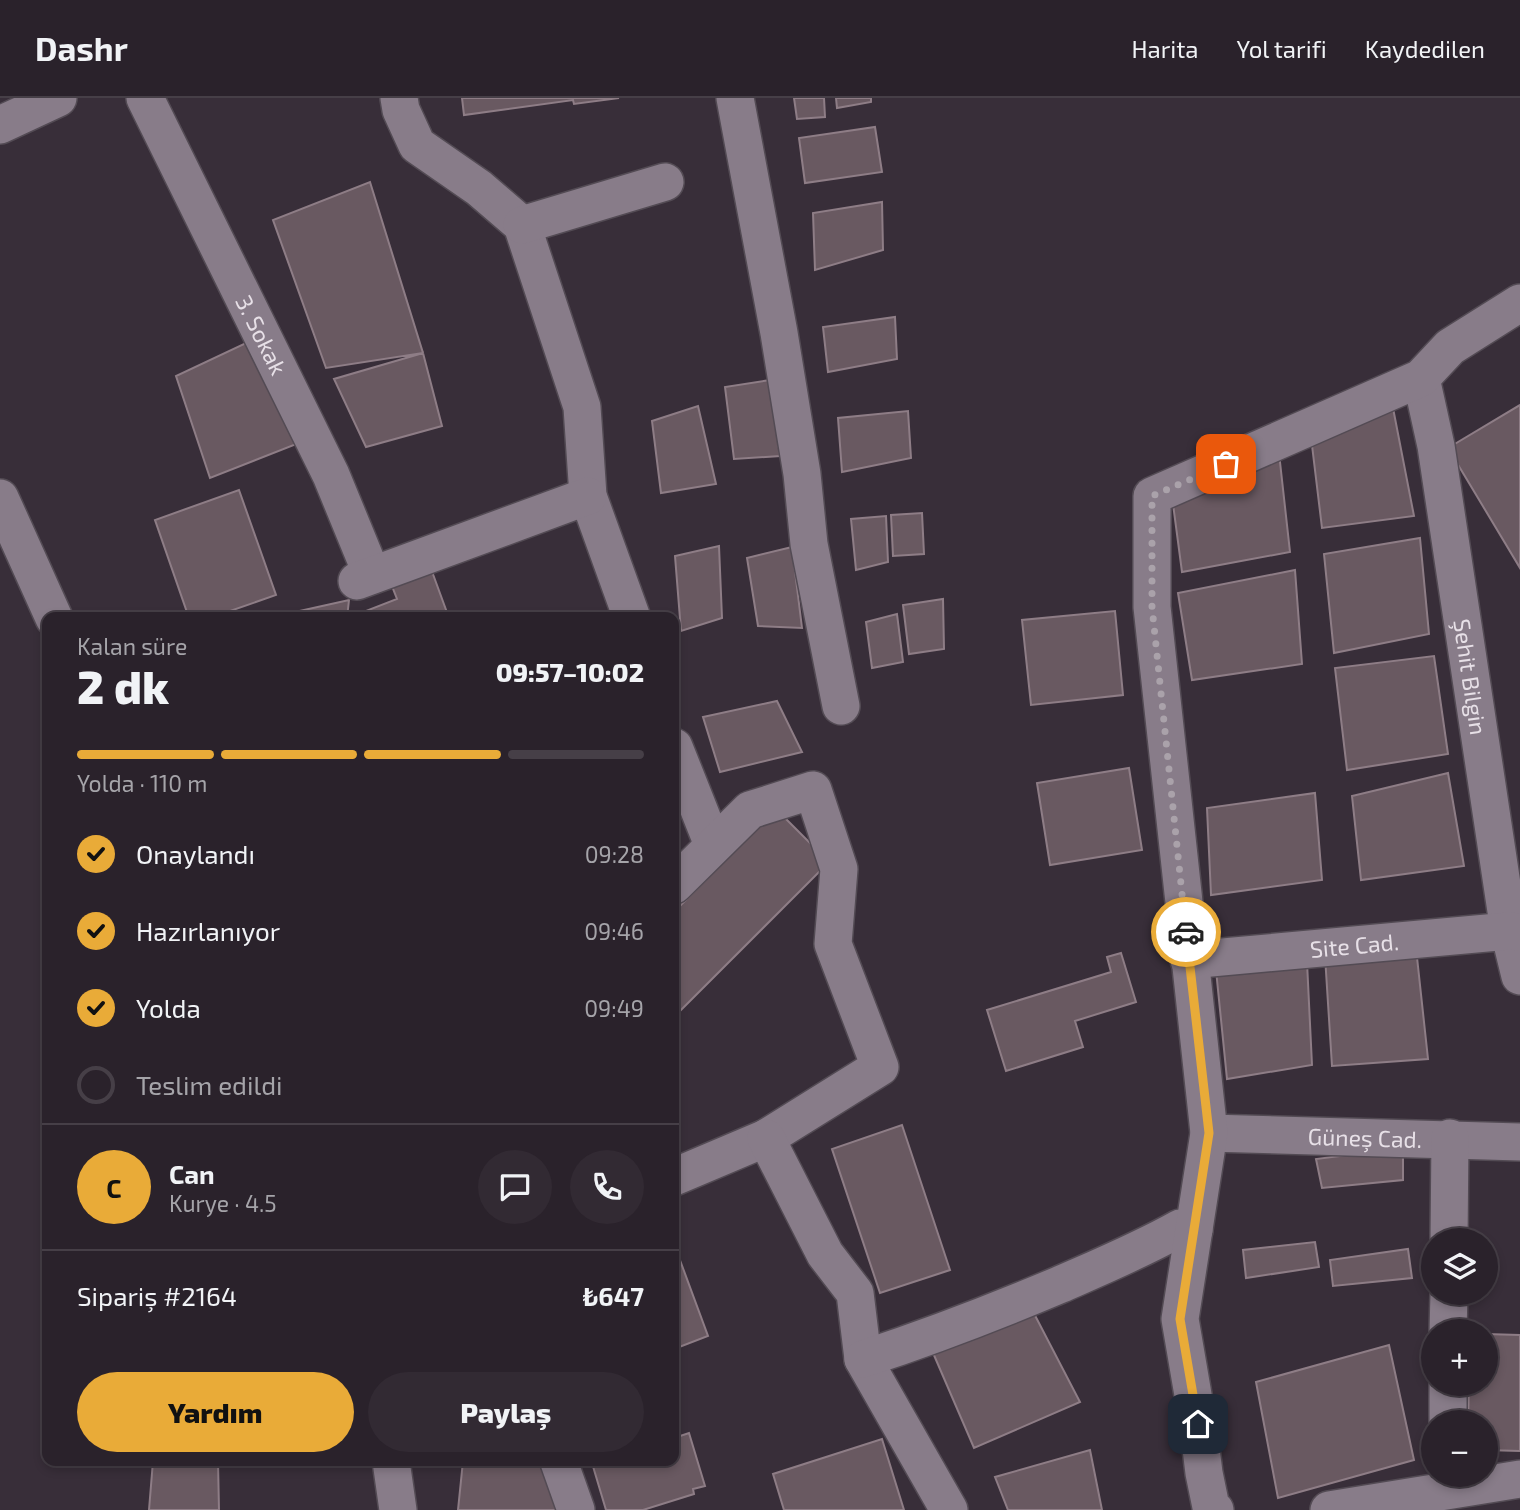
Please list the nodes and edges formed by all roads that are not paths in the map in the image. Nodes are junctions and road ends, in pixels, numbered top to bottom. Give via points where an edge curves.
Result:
1 (58, 98) edge
2 (145, 98) edge
3 (399, 98) edge
4 (735, 98) edge
5 (0, 125) edge
6 (665, 182) dead end
7 (522, 225) junction
8 (1520, 303) edge
9 (1421, 378) junction
10 (588, 496) junction
11 (0, 498) edge
12 (51, 612) edge
13 (630, 612) edge
14 (841, 706) dead end
15 (679, 760) edge
16 (713, 845) junction
17 (679, 881) edge
18 (1515, 932) edge
19 (1189, 960) junction
20 (1520, 976) edge
21 (1209, 1133) junction
22 (766, 1138) junction
23 (1450, 1138) junction
24 (1520, 1142) edge
25 (679, 1176) edge
26 (1449, 1228) edge
27 (1194, 1230) junction
28 (863, 1359) junction
29 (392, 1466) edge
30 (560, 1466) edge
31 (1520, 1479) edge
32 (1447, 1492) edge
33 (1213, 1509) edge
34 (398, 1510) edge
35 (576, 1510) edge
36 (949, 1510) edge
37 (1329, 1510) edge

1 - 5 street
2 - 10 street, 3. Sokak via 331,475 365,578
3 - 7 street via 417,145
4 - 14 street via 779,333 809,544
6 - 7 street
7 - 10 street via 582,407
8 - 9 street via 1450,347
9 - 18 street, Şehit Bilgin
9 - 19 street via 1152,496 1152,607
10 - 13 street
11 - 12 street
15 - 16 street
16 - 17 street
16 - 22 street via 750,810 813,790 839,869 833,944 880,1067
18 - 19 street, Site Cad.
18 - 20 street, Şehit Bilgin
19 - 21 street
21 - 23 street, Güneş Cad.
21 - 27 street
22 - 25 street
22 - 28 street via 825,1254 855,1293
23 - 24 street, Güneş Cad.
23 - 26 street
27 - 28 street via 1180,1228 1027,1298
27 - 33 street via 1180,1319
28 - 36 street
29 - 34 street
30 - 35 street
31 - 32 street
32 - 37 street

